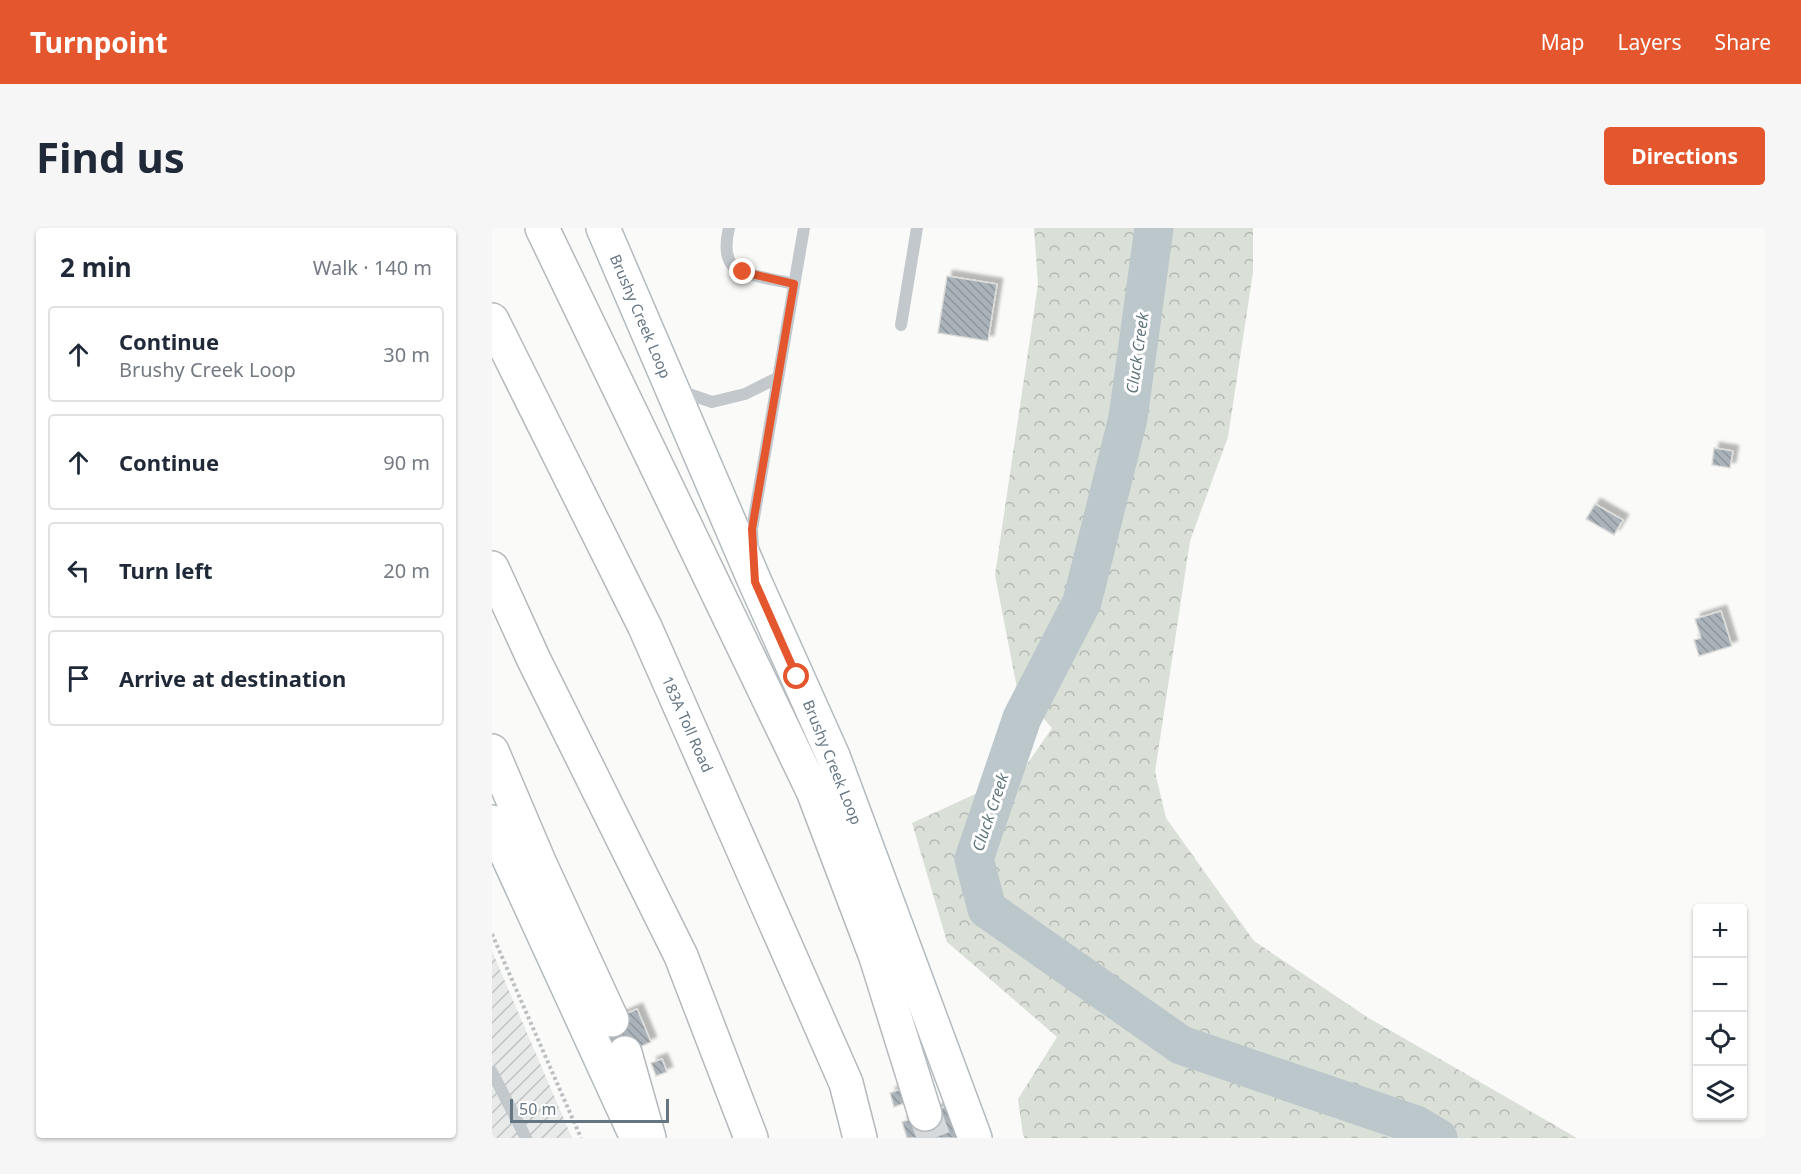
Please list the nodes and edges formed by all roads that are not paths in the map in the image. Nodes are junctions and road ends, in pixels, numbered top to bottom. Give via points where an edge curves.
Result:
1 (542, 228) edge
2 (603, 228) edge
3 (729, 228) edge
4 (804, 228) edge
5 (917, 228) edge
6 (794, 284) junction
7 (492, 320) edge
8 (901, 326) dead end
9 (777, 378) junction
10 (672, 388) junction
11 (492, 568) edge
12 (755, 582) junction
13 (492, 751) edge
14 (492, 822) edge
15 (612, 1020) dead end
16 (626, 1053) dead end
17 (492, 1072) edge
18 (925, 1114) tunnel mouth
19 (750, 1133) edge
20 (525, 1138) edge
21 (636, 1138) edge
22 (649, 1138) edge
23 (860, 1138) edge
24 (975, 1138) edge

1 - 18 main road via 813,791 876,957
2 - 10 main road, Brushy Creek Loop
3 - 6 lane via 726,250 732,265 743,272
4 - 6 lane
5 - 8 lane
6 - 9 lane
7 - 23 main road, 183A Toll Road via 645,627 846,1083
9 - 10 lane via 745,394 712,402
9 - 12 lane via 752,529
10 - 12 main road, Brushy Creek Loop
11 - 19 main road via 681,956
12 - 24 main road, Brushy Creek Loop via 833,756
13 - 15 main road
14 - 21 main road
16 - 22 main road
17 - 20 lane

